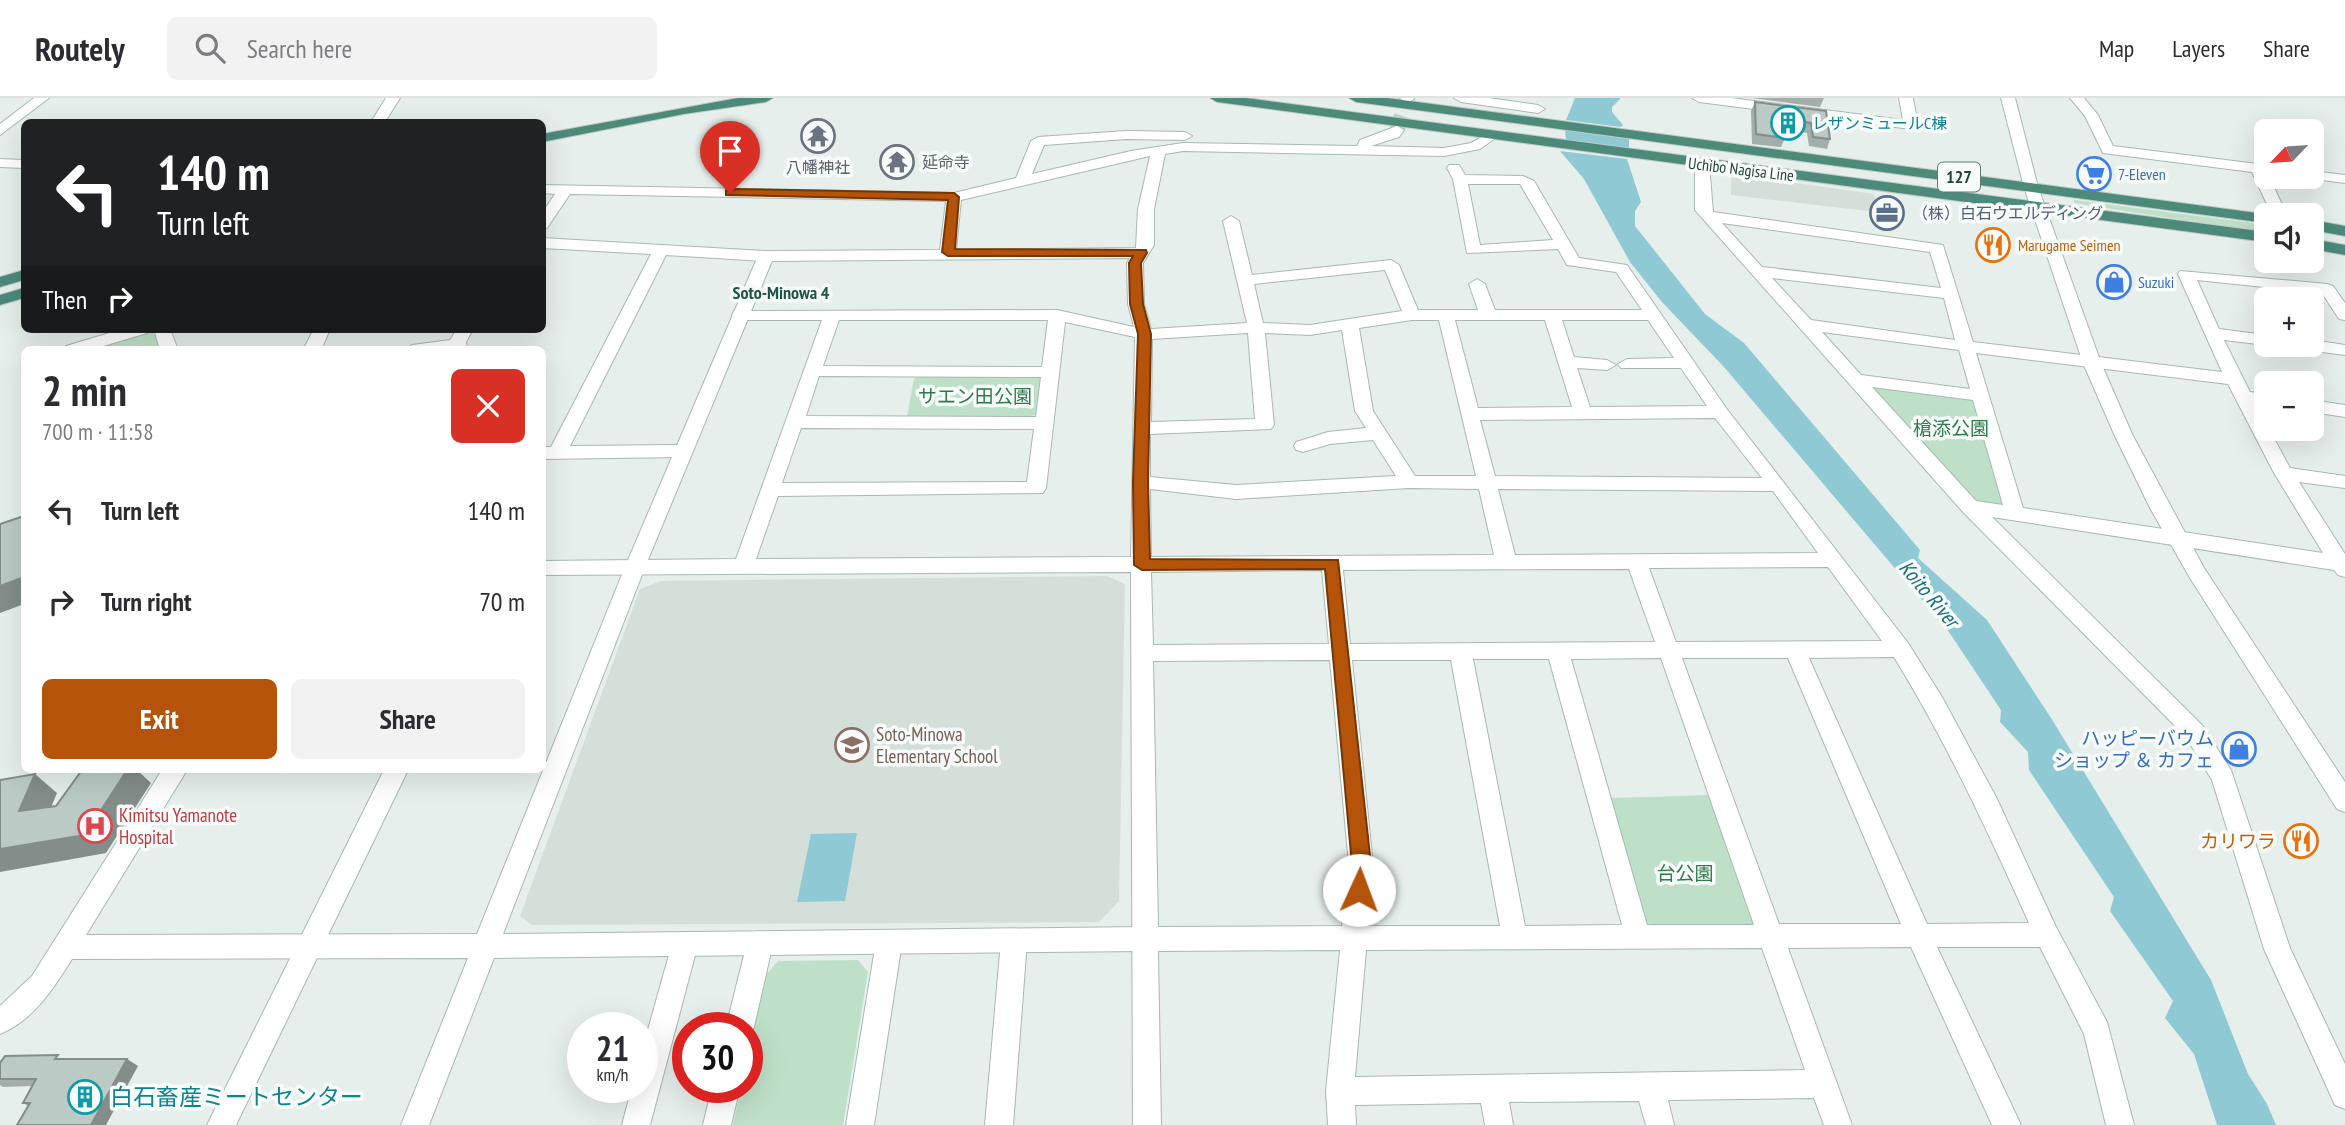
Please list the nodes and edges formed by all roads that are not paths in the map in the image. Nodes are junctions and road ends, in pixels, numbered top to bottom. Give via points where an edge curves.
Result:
1 (42, 98) edge
2 (393, 98) edge
3 (714, 98) edge
4 (766, 98) edge
5 (1217, 98) edge
6 (1356, 98) edge
7 (1461, 98) edge
8 (1699, 98) edge
9 (1906, 98) edge
10 (2008, 98) edge
11 (2077, 98) edge
12 (1535, 115) junction
13 (380, 119) edge
14 (546, 129) edge
15 (1397, 130) dead end
16 (0, 131) edge
17 (1126, 135) junction
18 (1491, 136) junction
19 (546, 137) edge
20 (1228, 148) junction
21 (1159, 150) junction
22 (1362, 152) junction
23 (1444, 152) junction
24 (1127, 156) junction
25 (0, 163) edge
26 (21, 164) edge
27 (1702, 164) junction
28 (2254, 168) edge
29 (2324, 176) edge
30 (1460, 178) junction
31 (2345, 179) edge
32 (1021, 181) junction
33 (2031, 187) junction
34 (546, 189) edge
35 (565, 190) junction
36 (954, 197) junction
37 (2039, 207) junction
38 (1707, 216) junction
39 (2254, 216) edge
40 (546, 219) edge
41 (1231, 221) dead end
42 (2324, 227) edge
43 (2345, 231) edge
44 (2254, 235) edge
45 (546, 243) edge
46 (1563, 244) junction
47 (2324, 246) edge
48 (661, 250) junction
49 (2345, 250) edge
50 (948, 252) junction
51 (1141, 253) junction
52 (766, 256) junction
53 (1758, 271) junction
54 (21, 276) edge
55 (1246, 281) junction
56 (0, 282) edge
57 (1477, 284) dead end
58 (21, 294) edge
59 (1951, 294) junction
60 (0, 300) edge
61 (740, 315) junction
62 (1412, 315) junction
63 (1653, 315) junction
64 (2345, 315) edge
65 (832, 316) junction
66 (1057, 316) junction
67 (1446, 316) junction
68 (1489, 316) junction
69 (1552, 316) junction
70 (1350, 325) junction
71 (1808, 325) junction
72 (1256, 328) junction
73 (2212, 332) junction
74 (128, 333) edge
75 (1144, 334) junction
76 (2254, 338) edge
77 (458, 341) edge
78 (1966, 345) junction
79 (85, 346) edge
80 (432, 346) edge
81 (2324, 347) edge
82 (2345, 349) edge
83 (2092, 361) junction
84 (1567, 362) junction
85 (1686, 363) junction
86 (1627, 364) dead end
87 (1607, 365) dead end
88 (814, 371) junction
89 (1048, 372) junction
90 (2234, 379) junction
91 (1857, 380) junction
92 (1982, 396) junction
93 (2242, 397) junction
94 (2254, 398) edge
95 (2324, 408) edge
96 (2345, 411) edge
97 (1720, 412) junction
98 (1583, 413) junction
99 (1472, 414) junction
100 (794, 422) junction
101 (1044, 423) junction
102 (1142, 428) junction
103 (1379, 433) junction
104 (1303, 446) dead end
105 (683, 451) junction
106 (550, 453) edge
107 (2283, 473) junction
108 (1140, 482) junction
109 (1409, 482) junction
110 (2345, 482) edge
111 (1488, 484) junction
112 (1778, 485) junction
113 (770, 490) junction
114 (1970, 507) junction
115 (2015, 513) junction
116 (2179, 540) junction
117 (1832, 560) junction
118 (1506, 561) junction
119 (1637, 562) junction
120 (1332, 564) junction
121 (1142, 565) junction
122 (743, 566) junction
123 (2344, 566) edge
124 (635, 567) junction
125 (546, 568) edge
126 (1899, 649) junction
127 (1795, 650) junction
128 (1558, 652) junction
129 (1669, 652) junction
130 (1142, 653) junction
131 (1341, 653) junction
132 (1461, 653) junction
133 (173, 773) edge
134 (394, 773) edge
135 (2345, 802) edge
136 (2048, 935) junction
137 (1919, 936) junction
138 (1771, 937) junction
139 (1638, 938) junction
140 (1143, 939) junction
141 (1354, 939) junction
142 (1515, 939) junction
143 (1014, 940) junction
144 (888, 942) junction
145 (760, 943) junction
146 (685, 944) junction
147 (308, 946) junction
148 (485, 946) junction
149 (65, 947) junction
150 (744, 1012) edge
151 (0, 1021) edge
152 (1823, 1084) junction
153 (1650, 1087) junction
154 (1493, 1089) junction
155 (1340, 1091) junction
156 (2345, 1095) edge
157 (722, 1103) edge
158 (221, 1125) edge
159 (415, 1125) edge
160 (636, 1125) edge
161 (717, 1125) edge
162 (860, 1125) edge
163 (999, 1125) edge
164 (1147, 1125) edge
165 (1342, 1125) edge
166 (1499, 1125) edge
167 (1660, 1125) edge
168 (1838, 1125) edge
169 (2007, 1125) edge
170 (2120, 1125) edge

1 - 16 street
2 - 13 street
3 - 14 highway
4 - 19 highway
5 - 18 highway, Uchibo Nagisa Line / 127
6 - 12 highway, Uchibo Nagisa Line / 127
7 - 12 street
8 - 9 street via 1911,125
10 - 33 street
11 - 28 street via 2108,150
12 - 33 highway, Uchibo Nagisa Line / 127 via 1652,136
15 - 22 street via 1365,143
17 - 20 street via 1197,136
17 - 24 street
17 - 32 street via 1038,141
18 - 23 street via 1475,146
18 - 27 highway, Uchibo Nagisa Line / 127
20 - 21 street
20 - 22 street
21 - 24 street
21 - 51 street via 1146,209 1146,245
22 - 23 street
23 - 30 street
24 - 32 street
25 - 26 street
27 - 37 highway, Uchibo Nagisa Line / 127
27 - 38 street
29 - 31 street
30 - 46 street via 1523,180
30 - 46 street via 1473,250
32 - 36 street
33 - 37 street
33 - 39 highway, Uchibo Nagisa Line / 127
34 - 35 street
35 - 36 street
35 - 40 street
36 - 50 street
37 - 44 highway, Uchibo Nagisa Line / 127
37 - 83 street
38 - 53 street
38 - 59 street via 1937,248
41 - 55 street
42 - 43 highway
45 - 48 street
46 - 63 street via 1573,262 1620,268
47 - 49 highway
48 - 52 street
48 - 106 street
50 - 51 street
50 - 52 street
51 - 75 street via 1135,263 1136,304
52 - 61 street
53 - 59 street
53 - 71 street
54 - 56 highway
55 - 62 street via 1391,265
55 - 72 street
57 - 68 street
58 - 60 highway
59 - 78 street
61 - 65 street
61 - 105 street
62 - 67 street
62 - 70 street
63 - 69 street
63 - 85 street
64 - 73 street via 2327,289 2186,274
65 - 66 street
65 - 88 street
66 - 75 street
66 - 89 street
67 - 68 street
67 - 99 street
68 - 69 street
69 - 84 street
70 - 72 street via 1310,330
70 - 103 street via 1364,411
71 - 78 street
71 - 91 street
72 - 75 street
72 - 102 street via 1265,425
73 - 76 street
73 - 90 street
74 - 79 street
75 - 102 street
77 - 80 street
78 - 83 street
78 - 92 street
81 - 82 street
83 - 90 street
83 - 116 street
84 - 87 street
84 - 98 street
85 - 86 street
85 - 97 street
88 - 89 street
88 - 100 street
89 - 101 street
90 - 93 street
91 - 92 street
91 - 114 street
92 - 115 street
93 - 94 street
93 - 107 street
95 - 96 street
97 - 98 street
97 - 112 street
98 - 99 street
99 - 111 street
100 - 101 street
100 - 113 street
101 - 113 street via 1036,488
102 - 108 street
103 - 104 street via 1328,438
103 - 109 street
105 - 106 street
105 - 124 street
107 - 110 street
107 - 123 street
108 - 109 street via 1236,492
108 - 121 street
109 - 111 street
111 - 112 street
111 - 118 street
112 - 117 street
113 - 122 street
114 - 115 street
114 - 156 street via 2194,731 2223,776 2277,949
115 - 116 street
116 - 123 street
116 - 135 street via 2235,636
117 - 119 street
117 - 126 street
118 - 119 street
118 - 120 street
119 - 129 street
120 - 121 street
120 - 131 street
121 - 122 street
121 - 130 street
122 - 124 street
124 - 125 street
124 - 148 street
126 - 127 street
126 - 136 street via 1934,703 1989,806
127 - 129 street
127 - 137 street
128 - 129 street
128 - 132 street
128 - 139 street
129 - 138 street
130 - 131 street
130 - 140 street
131 - 132 street
131 - 141 street via 1361,865
132 - 142 street
133 - 149 street
134 - 147 street
136 - 137 street
136 - 170 street via 2097,1031
137 - 138 street
137 - 169 street
138 - 139 street
138 - 152 street
139 - 142 street
140 - 141 street
140 - 143 street
140 - 164 street
141 - 142 street
141 - 155 street
143 - 144 street
143 - 163 street
144 - 145 street
144 - 162 street
145 - 146 street
145 - 150 street
146 - 148 street
146 - 160 street
147 - 148 street
147 - 149 street
147 - 158 street
148 - 159 street
149 - 151 street via 41,985
152 - 153 street
152 - 168 street
153 - 154 street
153 - 167 street
154 - 155 street
154 - 166 street
155 - 165 street
157 - 161 street

